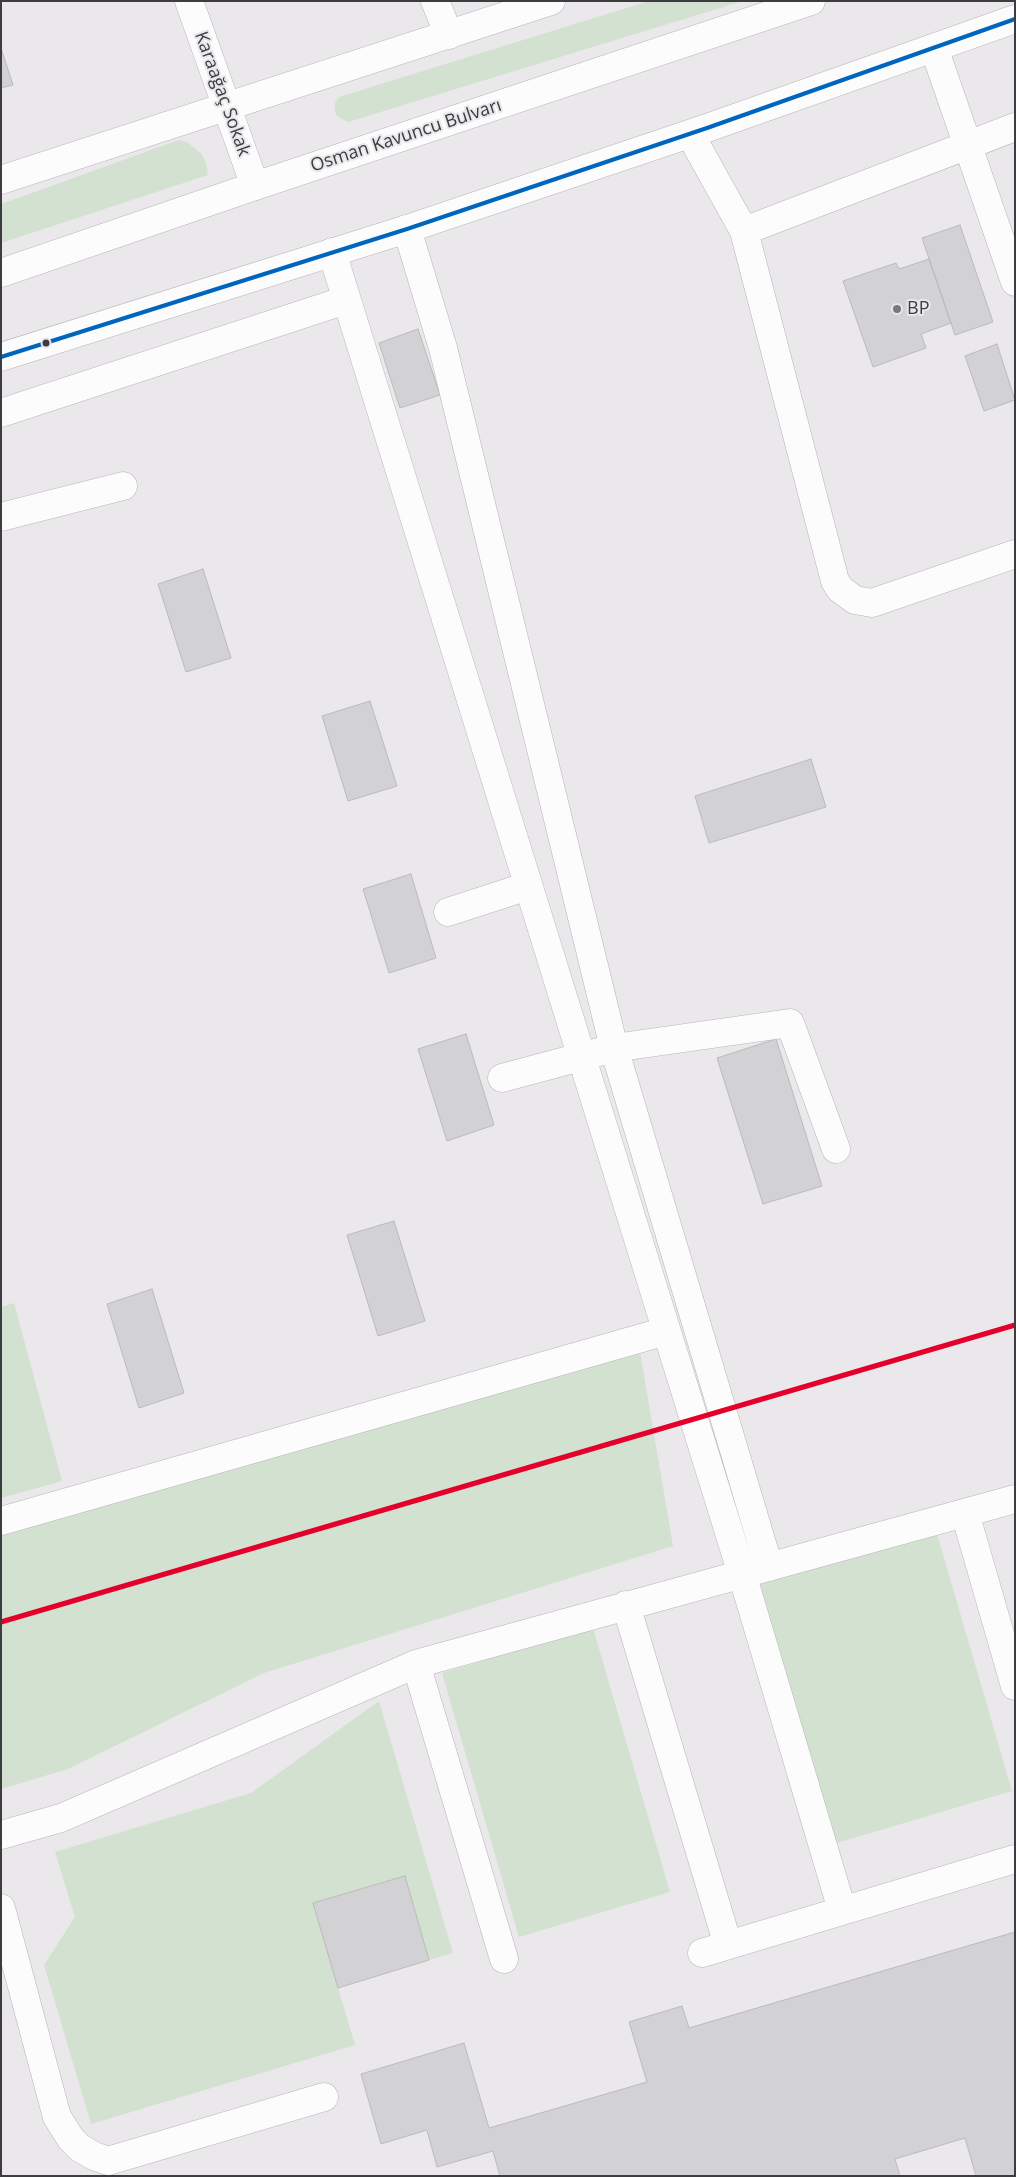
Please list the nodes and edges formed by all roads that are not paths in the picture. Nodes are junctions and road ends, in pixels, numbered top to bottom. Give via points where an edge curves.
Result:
1 (189, 1) edge
2 (435, 1) edge
3 (551, 1) edge
4 (811, 1) edge
5 (1015, 19) edge
6 (448, 35) junction
7 (934, 48) junction
8 (227, 108) junction
9 (1015, 127) edge
10 (690, 134) junction
11 (967, 145) junction
12 (1, 180) edge
13 (255, 186) junction
14 (407, 229) junction
15 (744, 231) junction
16 (332, 252) junction
17 (1, 273) edge
18 (1015, 282) edge
19 (346, 300) junction
20 (1, 357) edge
21 (1, 413) edge
22 (123, 486) dead end
23 (1, 517) edge
24 (1015, 554) edge
25 (528, 886) junction
26 (448, 912) dead end
27 (614, 1048) junction
28 (582, 1058) junction
29 (502, 1078) dead end
30 (836, 1149) dead end
31 (666, 1331) junction
32 (1015, 1499) edge
33 (976, 1510) junction
34 (1, 1521) edge
35 (769, 1567) junction
36 (742, 1574) junction
37 (626, 1606) junction
38 (416, 1664) junction
39 (1015, 1686) edge
40 (1, 1835) edge
41 (1015, 1858) edge
42 (1, 1908) edge
43 (842, 1910) junction
44 (504, 1959) dead end
45 (324, 2097) dead end

1 - 8 main road, Karaağaç Sokak
2 - 6 main road
3 - 6 main road
4 - 13 main road, Osman Kavuncu Bulvarı
5 - 7 main road
6 - 8 main road
7 - 10 main road
7 - 11 main road
8 - 12 main road
8 - 13 main road, Karaağaç Sokak
9 - 11 main road
10 - 14 main road
10 - 15 main road
11 - 15 main road
11 - 18 main road
13 - 17 main road, Osman Kavuncu Bulvarı
14 - 16 main road
14 - 27 main road via 443,348
15 - 24 main road via 835,581 840,589 855,600 872,603
16 - 19 main road
16 - 20 main road
19 - 21 main road
19 - 25 main road
22 - 23 main road
25 - 26 main road
25 - 28 main road
27 - 28 main road
27 - 30 main road via 790,1023
27 - 35 main road
28 - 29 main road
28 - 31 main road
31 - 34 main road
31 - 36 main road
32 - 33 main road
33 - 35 main road
33 - 39 main road via 965,1513
35 - 36 main road
36 - 37 main road
36 - 43 main road
37 - 38 main road
37 - 43 main road via 715,1949
38 - 40 main road via 61,1818
38 - 44 main road
41 - 43 main road
42 - 45 main road via 57,2117 80,2148 108,2161

